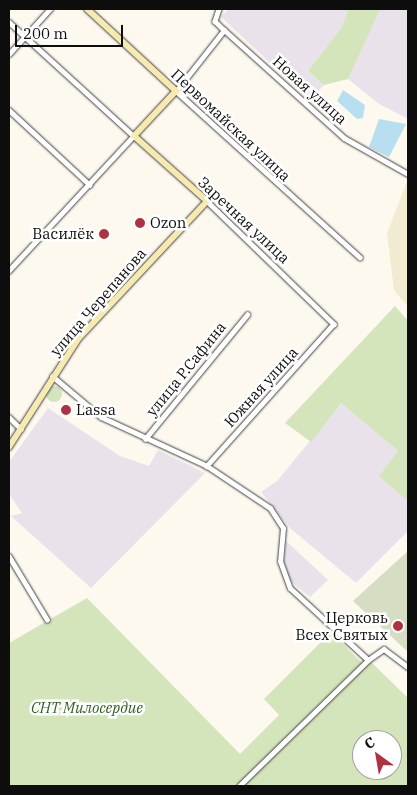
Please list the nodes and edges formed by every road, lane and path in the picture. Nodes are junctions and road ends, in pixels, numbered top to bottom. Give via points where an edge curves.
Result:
1 (50, 9) edge
2 (87, 9) edge
3 (219, 9) edge
4 (9, 22) edge
5 (224, 30) junction
6 (25, 36) junction
7 (9, 54) edge
8 (176, 91) junction
9 (9, 110) edge
10 (134, 136) junction
11 (408, 174) edge
12 (90, 185) junction
13 (207, 201) junction
14 (360, 257) dead end
15 (9, 271) edge
16 (247, 315) dead end
17 (334, 324) joint
18 (52, 375) junction
19 (9, 417) edge
20 (21, 429) junction
21 (145, 439) junction
22 (9, 447) edge
23 (207, 466) junction
24 (9, 556) edge
25 (47, 619) dead end
26 (368, 660) junction
27 (408, 667) edge
28 (239, 786) edge

1 - 6 street
2 - 8 main road, Первомайская улица
3 - 5 street via 215,21
4 - 6 street, Заречная улица
5 - 8 street
5 - 11 street, Новая улица via 344,138
6 - 7 street
6 - 10 street, Заречная улица
8 - 10 main road
8 - 14 street, Первомайская улица
9 - 12 street
10 - 12 street
10 - 13 main road, Заречная улица
12 - 15 street
13 - 17 street, Заречная улица
13 - 18 main road, улица Черепанова via 78,339
16 - 21 street, улица Р.Сафина
17 - 23 street, Южная улица
18 - 20 main road, улица Черепанова
18 - 21 street via 90,409
19 - 20 street
20 - 22 main road, улица Черепанова
21 - 23 street
23 - 26 street via 278,517 283,528 281,570 290,588
24 - 25 street
26 - 27 street via 384,649
26 - 28 street

